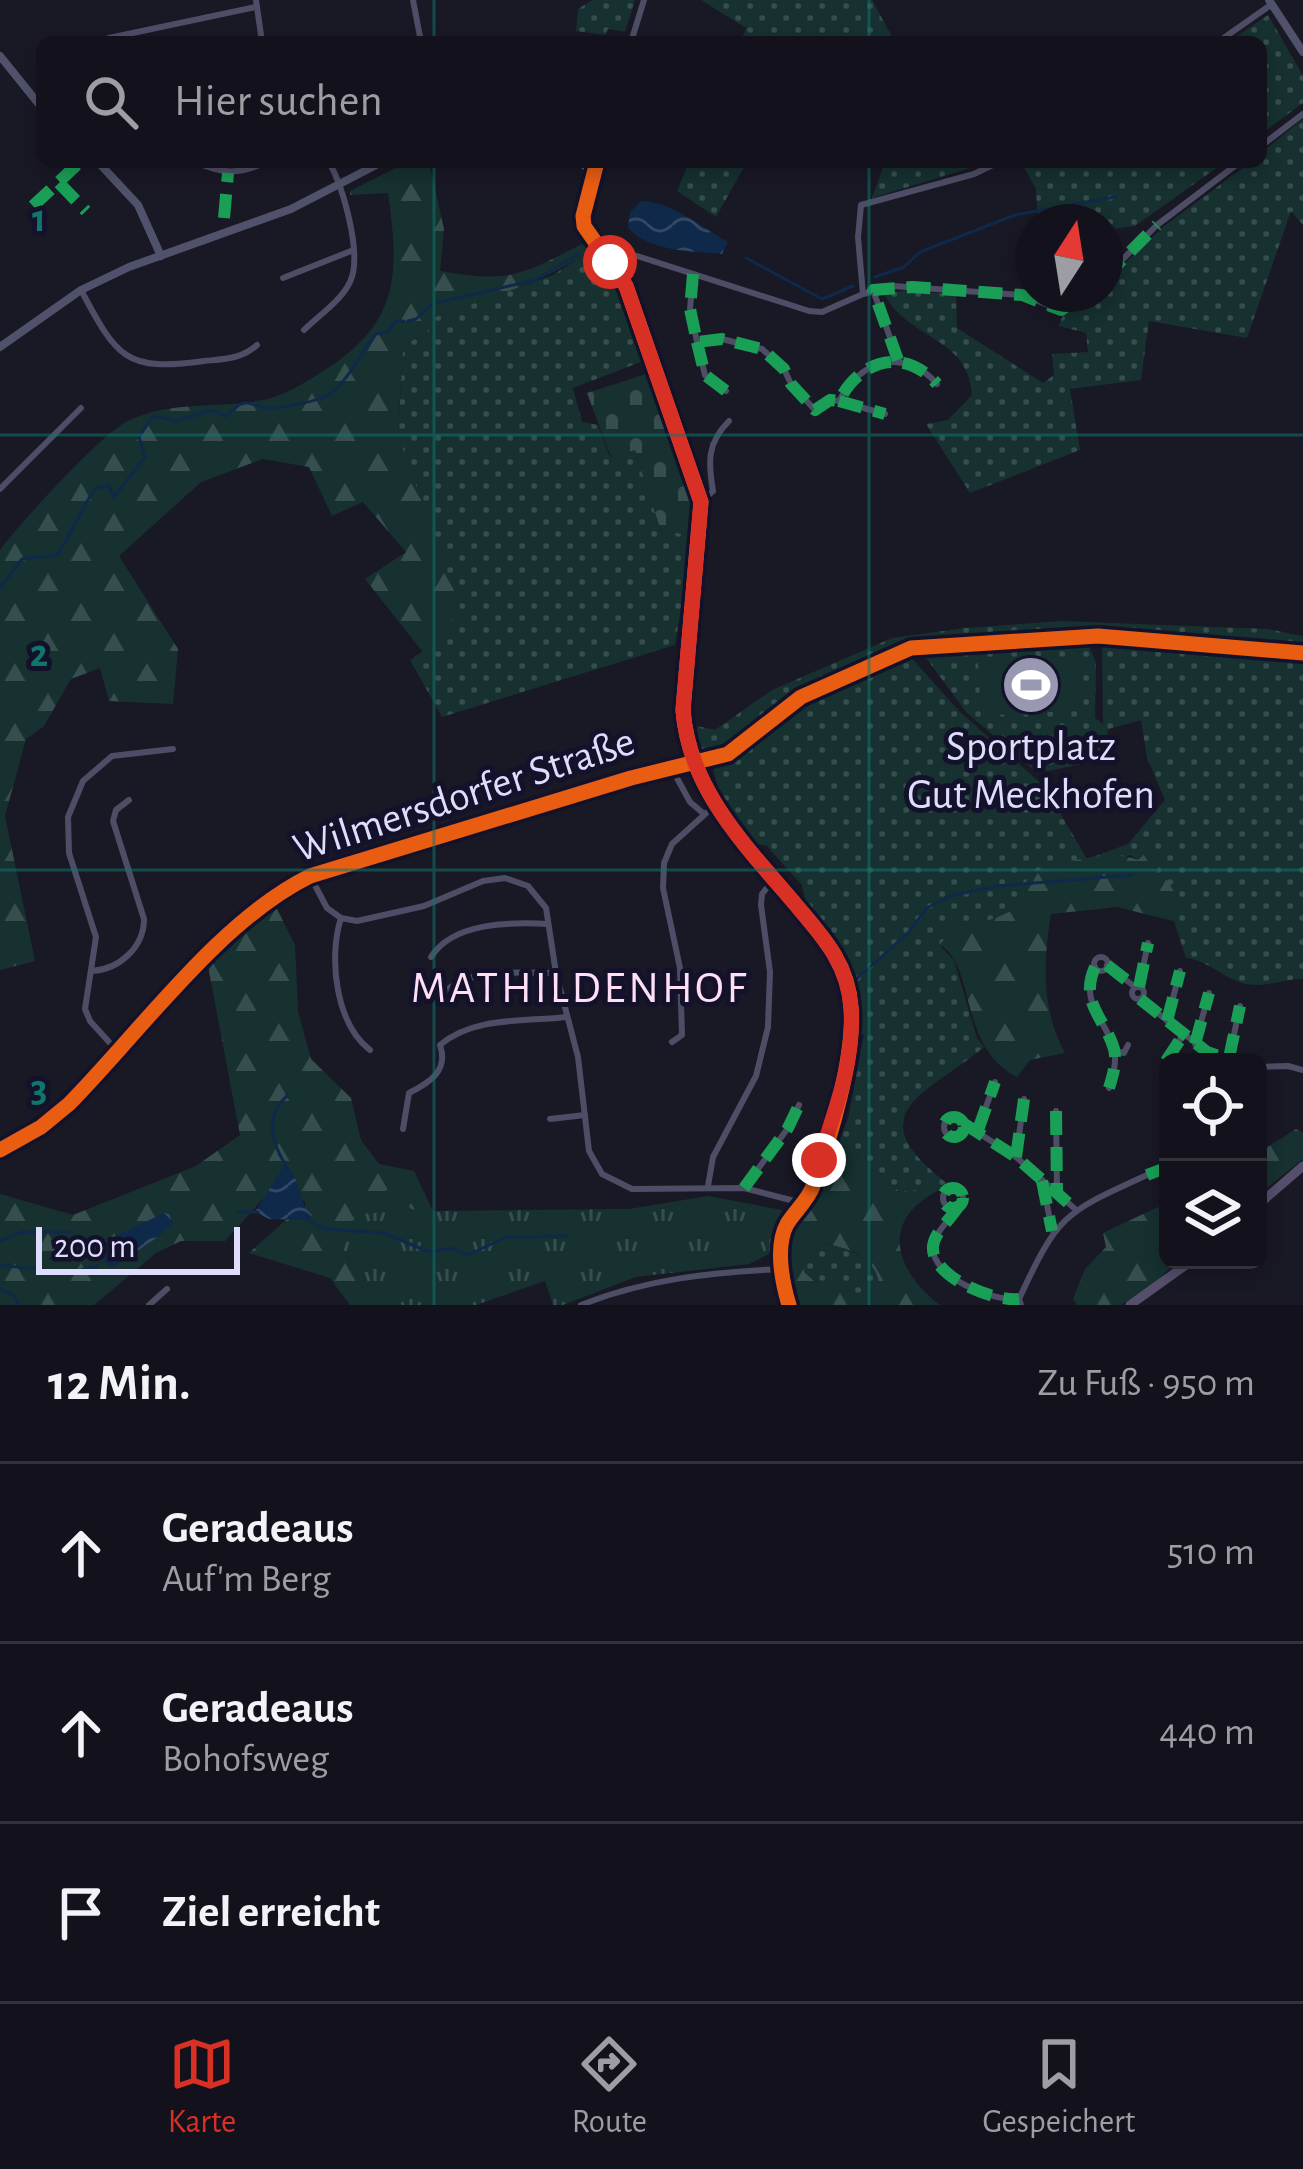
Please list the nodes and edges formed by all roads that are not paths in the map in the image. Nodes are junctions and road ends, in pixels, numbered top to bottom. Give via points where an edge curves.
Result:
1 (413, 0) edge
2 (644, 0) edge
3 (1270, 2) edge
4 (256, 3) edge
5 (118, 36) edge
6 (261, 36) edge
7 (420, 36) edge
8 (633, 36) edge
9 (1225, 36) edge
10 (1303, 52) edge
11 (0, 56) edge
12 (36, 101) edge
13 (1303, 114) edge
14 (1267, 141) edge
15 (104, 168) edge
16 (213, 168) edge
17 (253, 168) edge
18 (332, 168) edge
19 (371, 168) edge
20 (595, 168) edge
21 (986, 168) edge
22 (1232, 168) edge
23 (340, 184) junction
24 (351, 251) junction
25 (161, 256) junction
26 (1123, 259) edge
27 (610, 262) junction
28 (693, 274) junction
29 (283, 278) dead end
30 (81, 290) junction
31 (873, 290) junction
32 (863, 294) junction
33 (1015, 294) edge
34 (304, 330) dead end
35 (698, 342) junction
36 (257, 345) dead end
37 (0, 347) edge
38 (898, 360) junction
39 (937, 384) dead end
40 (726, 391) dead end
41 (839, 401) junction
42 (82, 408) dead end
43 (885, 414) dead end
44 (730, 421) dead end
45 (0, 489) edge
46 (701, 502) junction
47 (1303, 653) edge
48 (173, 749) dead end
49 (693, 761) junction
50 (670, 767) junction
51 (128, 800) dead end
52 (714, 806) junction
53 (704, 814) junction
54 (310, 876) junction
55 (774, 879) junction
56 (341, 918) junction
57 (548, 924) junction
58 (1148, 943) dead end
59 (430, 957) dead end
60 (1180, 970) dead end
61 (92, 971) junction
62 (556, 973) junction
63 (1137, 987) junction
64 (1209, 993) dead end
65 (439, 998) dead end
66 (1240, 1006) dead end
67 (567, 1017) junction
68 (1167, 1021) junction
69 (1184, 1035) junction
70 (672, 1042) dead end
71 (1195, 1044) junction
72 (370, 1050) dead end
73 (118, 1053) junction
74 (1172, 1053) edge
75 (1216, 1053) edge
76 (1234, 1053) edge
77 (1267, 1067) edge
78 (1303, 1070) edge
79 (995, 1082) dead end
80 (1109, 1088) dead end
81 (1024, 1099) dead end
82 (799, 1106) dead end
83 (1056, 1111) dead end
84 (585, 1115) junction
85 (550, 1119) dead end
86 (963, 1123) dead end
87 (403, 1129) dead end
88 (978, 1130) junction
89 (0, 1150) edge
90 (1016, 1157) junction
91 (1303, 1166) edge
92 (1147, 1175) dead end
93 (1042, 1181) junction
94 (708, 1186) junction
95 (744, 1188) junction
96 (1057, 1191) junction
97 (1267, 1196) edge
98 (802, 1203) junction
99 (960, 1204) dead end
100 (1075, 1209) junction
101 (1052, 1231) junction
102 (782, 1269) junction
103 (1180, 1269) edge
104 (167, 1289) dead end
105 (1020, 1302) edge
106 (786, 1303) edge
107 (149, 1305) edge
108 (581, 1305) edge
109 (1130, 1305) edge

1 - 7 street
2 - 8 street
3 - 9 street
3 - 10 street
4 - 5 street
4 - 6 street
11 - 12 street
13 - 14 street
15 - 25 street via 138,205
16 - 17 street
18 - 23 street
19 - 23 street
20 - 27 street via 583,220
21 - 32 street via 861,205
22 - 26 street
23 - 24 street
23 - 25 street
24 - 29 street
24 - 34 street via 350,284
25 - 30 street
27 - 28 street via 638,256
27 - 46 street via 626,286
28 - 32 street via 809,311
28 - 35 street
30 - 36 street via 119,350 143,365 244,356
30 - 37 street
31 - 32 street
31 - 33 street
31 - 38 street
35 - 40 street via 705,375
35 - 41 street via 763,349 809,407
38 - 39 street
38 - 41 street via 865,369
41 - 43 street
42 - 45 street
44 - 46 street via 712,443 713,491
46 - 49 street via 683,710
47 - 49 street via 1098,636 911,648 801,697 728,754
48 - 61 street via 112,756 71,804 68,844 94,928
49 - 50 street, Wilmersdorfer Straße
49 - 52 street
50 - 53 street
50 - 54 street, Wilmersdorfer Straße
51 - 61 street via 113,821 143,933 130,953
52 - 53 street
52 - 55 street
53 - 70 street via 664,863 682,990 682,1035
54 - 56 street
54 - 73 street, Wilmersdorfer Straße via 231,932
55 - 94 street via 760,905 771,980 768,1027 756,1076 713,1157
55 - 98 street via 838,956 851,1008 835,1117
56 - 57 street via 393,915 505,878 537,893
56 - 72 street via 341,1001 348,1026
57 - 59 street via 478,928 438,945
57 - 62 street
58 - 63 street
60 - 68 street
61 - 73 street via 85,1009
62 - 65 street via 482,976
62 - 67 street
63 - 68 street
63 - 80 street via 1107,965 1095,967 1089,1001 1113,1048
64 - 71 street
66 - 76 street
67 - 84 street
67 - 87 street via 454,1034 440,1046 436,1076 410,1093
68 - 69 street
69 - 71 street
69 - 74 street
71 - 75 street
73 - 89 street, Wilmersdorfer Straße via 69,1104
77 - 78 street
79 - 88 street
81 - 90 street
82 - 95 street
83 - 96 street
84 - 85 street
84 - 94 street via 593,1160 616,1184
86 - 88 street
88 - 90 street
90 - 93 street
91 - 97 main road
92 - 100 street
93 - 96 street
93 - 101 street
94 - 95 street
95 - 98 street
96 - 100 street
98 - 102 street via 783,1234
99 - 105 street via 934,1242 941,1267 984,1296
100 - 101 street
101 - 105 street
102 - 106 street
102 - 108 street via 674,1278
103 - 109 main road
104 - 107 street

